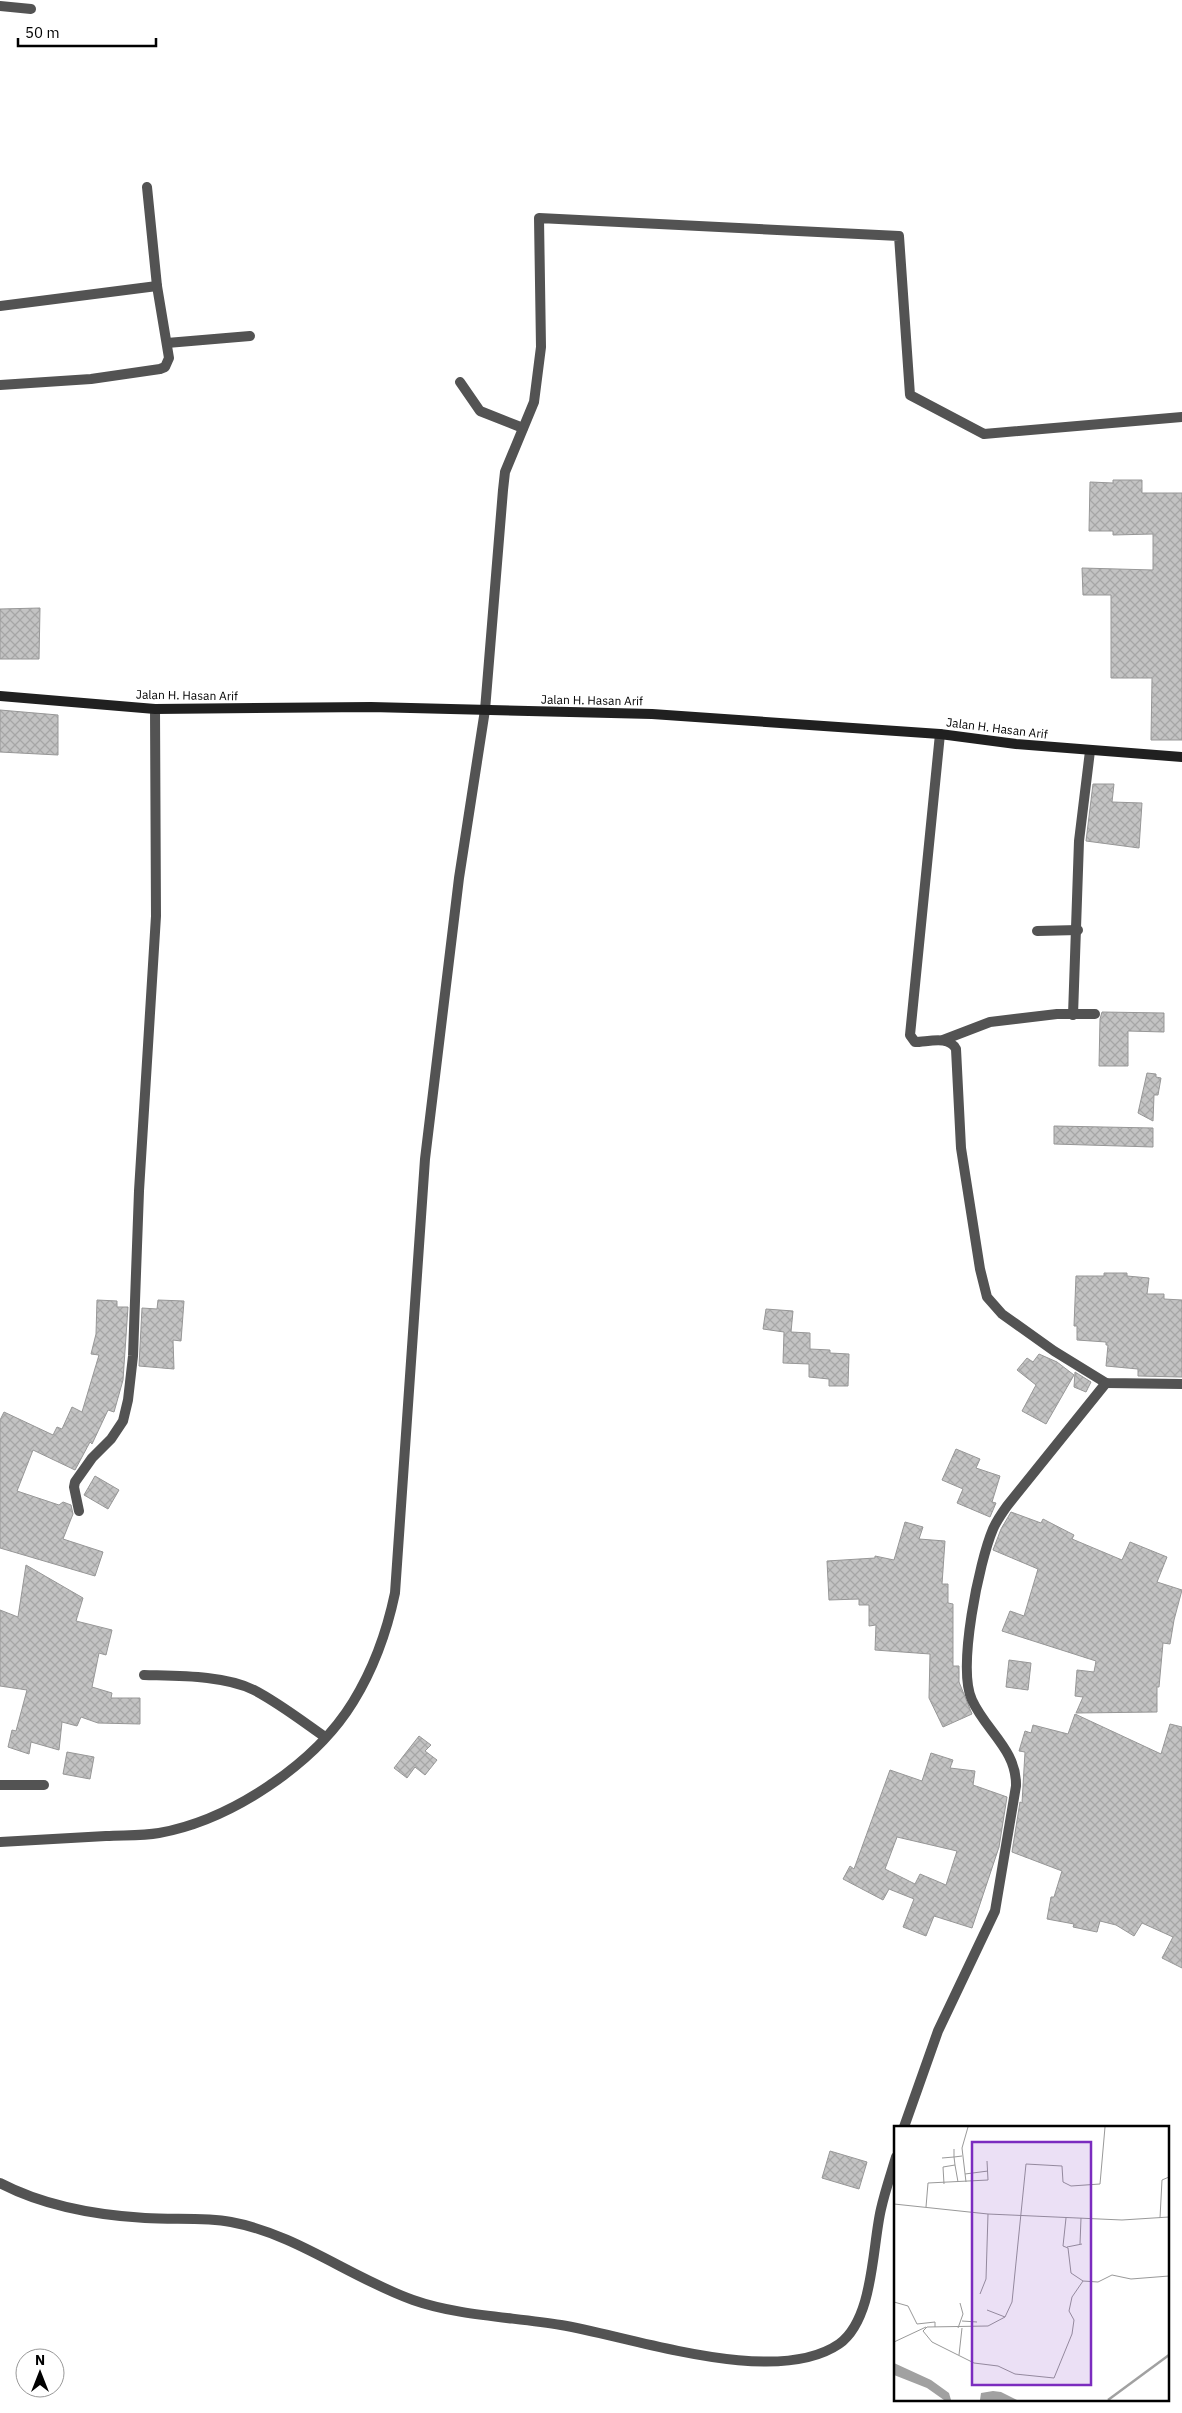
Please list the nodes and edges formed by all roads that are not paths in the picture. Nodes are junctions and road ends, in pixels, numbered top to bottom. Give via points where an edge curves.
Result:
1 (0, 6) edge
2 (31, 9) dead end
3 (148, 186) dead end
4 (157, 286) junction
5 (0, 306) edge
6 (250, 336) dead end
7 (167, 343) junction
8 (460, 382) dead end
9 (0, 385) edge
10 (1182, 417) edge
11 (523, 428) junction
12 (0, 696) edge
13 (155, 709) junction
14 (485, 710) junction
15 (940, 734) junction
16 (1090, 750) junction
17 (1182, 757) edge
18 (1078, 930) junction
19 (1037, 931) dead end
20 (1095, 1014) dead end
21 (1073, 1015) junction
22 (943, 1040) junction
23 (1106, 1383) junction
24 (1182, 1384) edge
25 (79, 1511) dead end
26 (144, 1675) dead end
27 (325, 1738) junction
28 (0, 1785) edge
29 (44, 1785) dead end
30 (0, 1842) edge
31 (904, 2126) edge
32 (894, 2164) edge
33 (0, 2183) edge

1 - 2 street
3 - 4 street
4 - 5 street
4 - 7 street
6 - 7 street
7 - 9 street via 168,362 160,369 91,379
8 - 11 street via 480,411
10 - 11 street via 984,434 910,395 899,236 539,218 542,347 534,402
11 - 14 street via 505,472
12 - 13 main road, Jalan H. Hasan Arif
13 - 14 main road, Jalan H. Hasan Arif
13 - 25 street via 156,916 139,1191 133,1356 123,1421 75,1482
14 - 15 main road, Jalan H. Hasan Arif via 652,714
14 - 27 street via 459,878 425,1159 395,1592 381,1648 353,1703
15 - 16 main road, Jalan H. Hasan Arif
15 - 22 street via 910,1035 916,1042
16 - 17 main road, Jalan H. Hasan Arif
16 - 18 street via 1079,841
18 - 19 street
18 - 21 street
20 - 21 street
21 - 22 street via 990,1022
22 - 23 street via 956,1049 961,1148 987,1297 1002,1314
23 - 24 street
23 - 31 street via 1007,1506 988,1545 972,1611 967,1685 972,1701 1012,1760 1016,1786 995,1911 938,2031
26 - 27 street via 183,1676 253,1690
27 - 30 street via 295,1766 257,1794 187,1826 158,1833
28 - 29 street
32 - 33 street via 881,2209 865,2302 857,2323 842,2342 832,2348 794,2360 755,2362 712,2358 560,2324 426,2304 257,2229 230,2222 143,2218 58,2206

